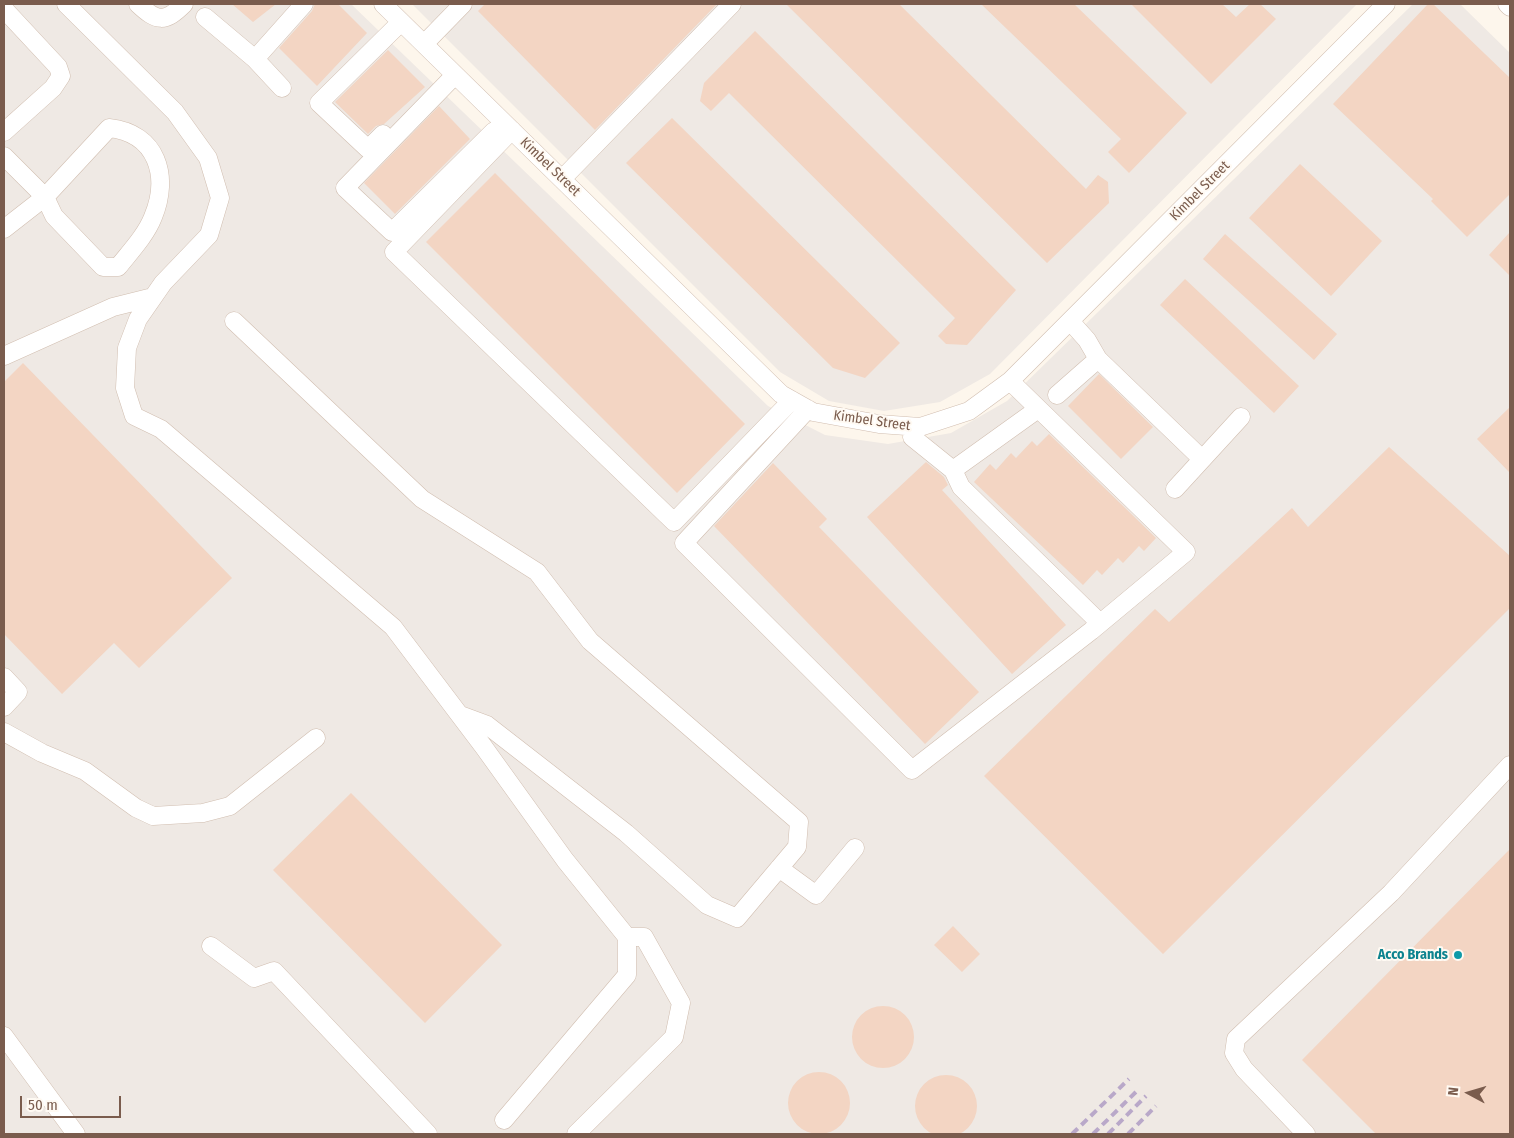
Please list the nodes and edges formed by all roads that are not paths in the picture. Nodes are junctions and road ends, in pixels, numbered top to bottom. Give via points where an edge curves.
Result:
1 (66, 4) edge
2 (138, 4) edge
3 (184, 4) edge
4 (304, 4) edge
5 (383, 4) edge
6 (732, 4) edge
7 (1386, 4) edge
8 (1507, 4) edge
9 (453, 7) edge
10 (1510, 7) edge
11 (4, 9) edge
12 (205, 17) dead end
13 (401, 22) junction
14 (424, 44) junction
15 (254, 60) junction
16 (452, 71) junction
17 (282, 88) dead end
18 (508, 126) junction
19 (4, 132) edge
20 (4, 156) edge
21 (562, 179) junction
22 (46, 197) junction
23 (4, 229) edge
24 (153, 297) junction
25 (234, 321) dead end
26 (1070, 321) junction
27 (4, 356) edge
28 (1098, 358) junction
29 (1010, 381) junction
30 (1057, 395) dead end
31 (792, 400) junction
32 (808, 409) junction
33 (1038, 409) junction
34 (1241, 417) dead end
35 (912, 437) dead end
36 (1202, 459) junction
37 (953, 470) junction
38 (1176, 488) dead end
39 (1100, 624) junction
40 (4, 677) edge
41 (4, 706) edge
42 (460, 715) junction
43 (4, 732) edge
44 (316, 738) dead end
45 (1510, 765) edge
46 (855, 848) dead end
47 (779, 868) junction
48 (627, 937) junction
49 (211, 946) dead end
50 (4, 1036) edge
51 (504, 1120) dead end
52 (76, 1134) edge
53 (428, 1134) edge
54 (576, 1134) edge
55 (1306, 1134) edge

1 - 24 street via 175,112 208,158 220,198 209,236
2 - 3 street via 150,15 162,18 172,16
4 - 15 street
5 - 13 street, Kimbel Street
6 - 21 street
7 - 26 street, Kimbel Street
8 - 10 street
9 - 14 street
11 - 19 street via 58,67 61,76 53,88
12 - 15 street
13 - 14 street, Kimbel Street
13 - 16 street via 319,102 368,149
14 - 16 street, Kimbel Street
15 - 17 street
16 - 18 street, Kimbel Street
16 - 18 street via 345,188 392,232
18 - 21 street, Kimbel Street
18 - 31 street via 394,252 674,522
20 - 22 street
21 - 31 street, Kimbel Street via 781,394
22 - 22 street via 54,216 76,242 103,267 118,268 153,218 160,193 159,171 153,150 138,137 124,130 109,128
22 - 23 street
24 - 27 street via 113,307
24 - 42 street via 138,319 127,348 125,388 134,416 161,428 393,628
25 - 47 street via 422,499 537,572 590,641 799,822 797,847
26 - 28 street via 1088,340
26 - 29 street, Kimbel Street
28 - 30 street
28 - 36 street
29 - 32 street, Kimbel Street via 969,411 920,427 879,424
29 - 33 street
31 - 32 street, Kimbel Street
32 - 39 street via 684,543 912,770
33 - 37 street
33 - 39 street via 1186,552
34 - 36 street
35 - 37 street
36 - 38 street
37 - 39 street via 960,487
40 - 41 street via 18,692
42 - 47 street via 487,725 626,832 707,905 737,918
42 - 48 street via 565,860
43 - 44 street via 84,771 136,808 153,816 203,813 230,806
45 - 55 street via 1392,893 1236,1039 1234,1053 1244,1069
46 - 47 street via 816,895
48 - 51 street via 627,975
48 - 54 street via 644,938 682,1002 674,1037
49 - 53 street via 254,978 274,971
50 - 52 street

